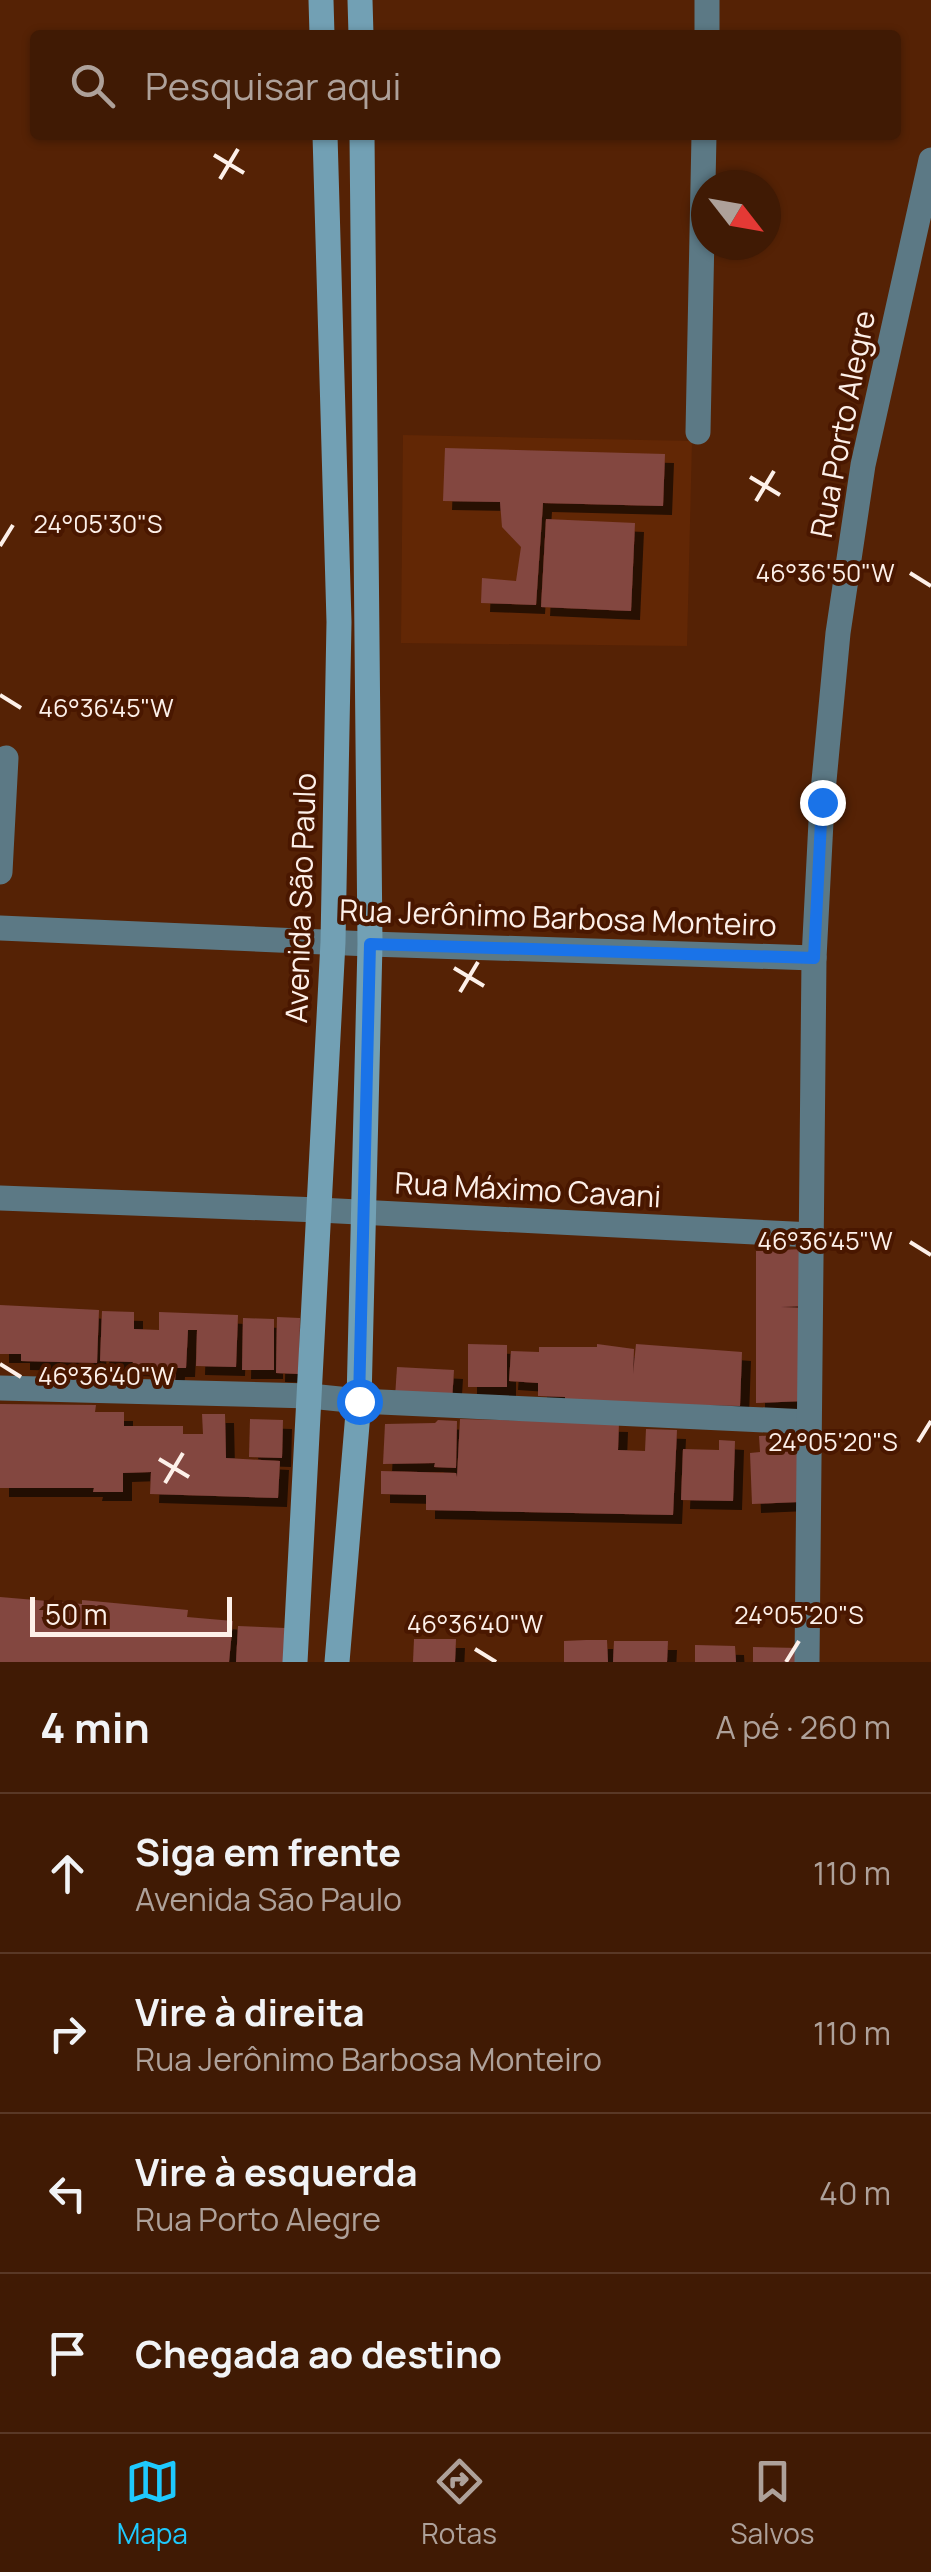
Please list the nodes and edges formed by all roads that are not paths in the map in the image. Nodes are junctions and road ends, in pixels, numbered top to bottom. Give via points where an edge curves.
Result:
1 (321, 0) edge
2 (360, 0) edge
3 (707, 0) edge
4 (322, 30) edge
5 (361, 30) edge
6 (706, 30) edge
7 (325, 140) edge
8 (362, 140) edge
9 (704, 140) edge
10 (931, 160) edge
11 (698, 432) dead end
12 (6, 758) dead end
13 (0, 872) edge
14 (0, 928) edge
15 (333, 942) junction
16 (370, 944) junction
17 (814, 958) junction
18 (0, 1198) edge
19 (319, 1210) junction
20 (365, 1214) junction
21 (813, 1235) junction
22 (0, 1388) edge
23 (310, 1396) junction
24 (359, 1401) junction
25 (808, 1422) junction
26 (295, 1662) edge
27 (336, 1662) edge
28 (807, 1662) edge

1 - 4 main road
2 - 5 main road
3 - 6 street
7 - 15 main road, Avenida São Paulo via 339,622
8 - 16 main road
9 - 11 street
10 - 17 street, Rua Porto Alegre via 862,465 838,634
12 - 13 street
14 - 15 street, Rua Jerônimo Barbosa Monteiro
15 - 16 street, Rua Jerônimo Barbosa Monteiro
15 - 19 main road, Avenida São Paulo
16 - 17 street, Rua Jerônimo Barbosa Monteiro
16 - 20 main road
17 - 21 street, Rua Porto Alegre
18 - 19 street, Rua Máximo Cavani
19 - 20 street, Rua Máximo Cavani
19 - 23 main road, Avenida São Paulo
20 - 21 street, Rua Máximo Cavani
20 - 24 main road
21 - 25 street, Rua Porto Alegre
22 - 23 street
23 - 24 street
23 - 26 main road, Avenida São Paulo
24 - 25 street
24 - 27 main road
25 - 28 street, Rua Porto Alegre

